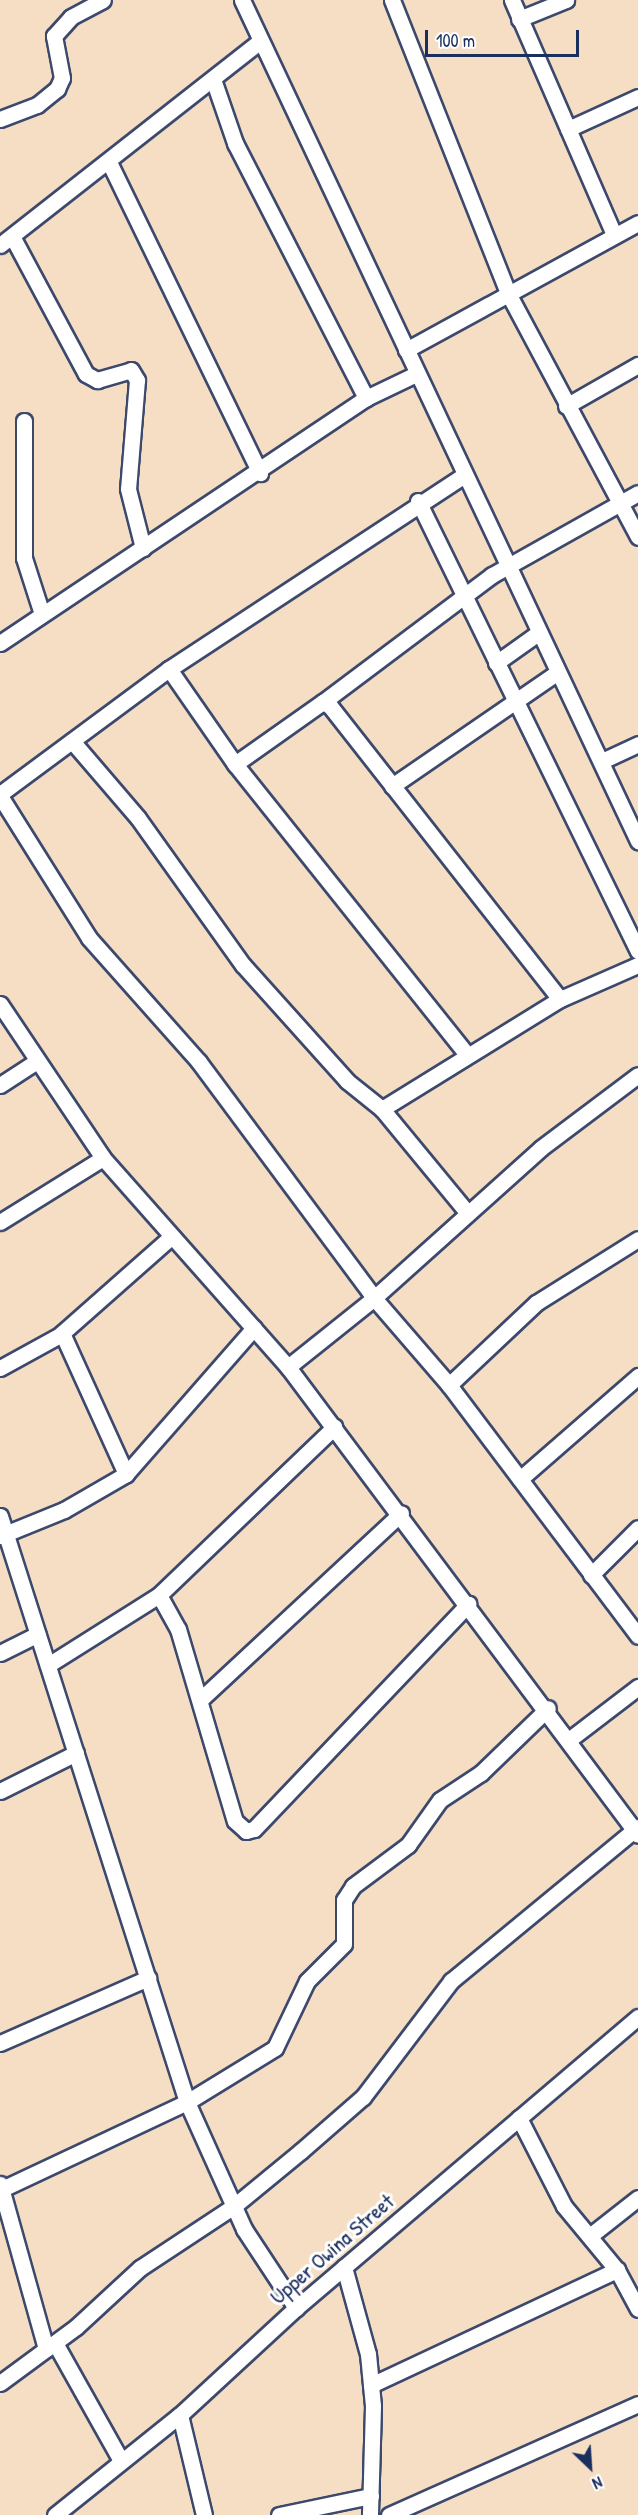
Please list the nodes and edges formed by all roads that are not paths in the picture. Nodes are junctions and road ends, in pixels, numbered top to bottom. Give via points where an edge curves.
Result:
1 (103, 0) edge
2 (242, 0) edge
3 (392, 0) edge
4 (512, 0) edge
5 (566, 0) edge
6 (519, 19) junction
7 (260, 41) junction
8 (213, 79) junction
9 (638, 97) edge
10 (0, 119) edge
11 (568, 129) junction
12 (109, 162) junction
13 (638, 223) edge
14 (614, 235) junction
15 (6, 241) edge
16 (509, 295) junction
17 (406, 350) junction
18 (638, 365) edge
19 (416, 374) junction
20 (366, 398) junction
21 (566, 406) junction
22 (24, 421) dead end
23 (260, 473) junction
24 (463, 476) junction
25 (638, 493) edge
26 (418, 501) junction
27 (619, 504) junction
28 (638, 537) edge
29 (143, 548) junction
30 (507, 571) junction
31 (465, 596) junction
32 (42, 614) junction
33 (538, 633) junction
34 (0, 643) edge
35 (496, 663) junction
36 (170, 669) junction
37 (558, 672) junction
38 (513, 700) junction
39 (323, 702) junction
40 (72, 741) junction
41 (638, 744) edge
42 (604, 760) junction
43 (236, 764) junction
44 (392, 786) junction
45 (0, 795) edge
46 (638, 841) edge
47 (638, 951) edge
48 (638, 965) edge
49 (560, 999) junction
50 (0, 1004) edge
51 (466, 1053) junction
52 (37, 1061) junction
53 (638, 1075) edge
54 (0, 1085) edge
55 (382, 1109) junction
56 (103, 1158) junction
57 (467, 1212) junction
58 (0, 1222) edge
59 (172, 1236) junction
60 (638, 1239) edge
61 (374, 1298) junction
62 (254, 1328) junction
63 (62, 1333) junction
64 (288, 1367) junction
65 (0, 1368) edge
66 (638, 1376) edge
67 (450, 1385) junction
68 (334, 1427) junction
69 (126, 1474) junction
70 (520, 1479) junction
71 (400, 1513) junction
72 (0, 1516) edge
73 (638, 1528) edge
74 (3, 1535) edge
75 (591, 1575) junction
76 (159, 1595) junction
77 (468, 1604) junction
78 (38, 1634) junction
79 (638, 1636) edge
80 (0, 1653) edge
81 (48, 1665) junction
82 (638, 1687) edge
83 (201, 1700) junction
84 (548, 1708) junction
85 (570, 1739) junction
86 (76, 1753) junction
87 (0, 1791) edge
88 (637, 1830) edge
89 (148, 1978) junction
90 (638, 2017) edge
91 (0, 2043) edge
92 (187, 2102) junction
93 (519, 2118) junction
94 (1, 2187) edge
95 (638, 2198) edge
96 (234, 2206) junction
97 (591, 2235) junction
98 (344, 2267) junction
99 (617, 2270) junction
100 (296, 2308) junction
101 (638, 2309) edge
102 (51, 2346) junction
103 (0, 2383) edge
104 (371, 2385) junction
105 (638, 2404) edge
106 (180, 2415) junction
107 (120, 2459) junction
108 (370, 2496) junction
109 (62, 2513) edge
110 (204, 2515) edge
111 (279, 2515) edge
112 (370, 2515) edge
113 (389, 2515) edge

1 - 10 street via 71,17 54,36 62,78 57,89 37,105
2 - 7 street
3 - 16 street
4 - 6 street
5 - 6 street
6 - 11 street
7 - 8 street
7 - 17 street
8 - 12 street
8 - 20 street via 236,143
9 - 11 street
11 - 14 street
12 - 15 street
12 - 23 street
13 - 14 street
14 - 16 street
15 - 29 street via 86,374 97,380 131,370 137,380 128,489
16 - 17 street
16 - 21 street
17 - 19 street
18 - 21 street
19 - 20 street
19 - 24 street
20 - 23 street
21 - 27 street
22 - 32 street via 24,558
23 - 29 street
24 - 26 street
24 - 30 street
25 - 27 street
26 - 31 street
26 - 36 street
27 - 28 street
27 - 30 street
29 - 32 street
30 - 31 street
30 - 33 street
31 - 35 street
31 - 39 street
32 - 34 street
33 - 35 street
33 - 37 street
35 - 38 street
36 - 40 street
36 - 43 street
37 - 38 street
37 - 42 street
38 - 44 street
38 - 47 street
39 - 43 street
39 - 44 street
40 - 45 street
40 - 55 street via 138,818 243,965 347,1081
41 - 42 street
42 - 46 street
43 - 51 street
44 - 49 street
45 - 61 street via 89,938 199,1062
48 - 49 street
49 - 51 street
50 - 52 street
51 - 55 street
52 - 54 street
52 - 56 street
53 - 57 street
55 - 57 street
56 - 58 street
56 - 59 street
57 - 61 street
59 - 62 street
59 - 63 street
60 - 67 street via 536,1303
61 - 64 street
61 - 67 street
62 - 64 street
62 - 69 street
63 - 65 street
63 - 69 street
64 - 68 street
66 - 70 street
67 - 70 street
68 - 71 street
68 - 76 street
69 - 74 street via 64,1510
70 - 75 street
71 - 77 street
71 - 83 street
72 - 74 street
73 - 75 street
74 - 78 street
75 - 79 street
76 - 81 street
76 - 83 street via 178,1629
77 - 83 street via 254,1829 246,1831 235,1821
77 - 84 street
78 - 80 street
78 - 81 street
81 - 86 street
82 - 85 street
84 - 85 street
84 - 92 street via 481,1773 440,1800 408,1845 353,1886 344,1900 344,1944 307,1981 275,2048
85 - 88 street
86 - 87 street
86 - 89 street
88 - 96 street via 451,1981 363,2097
89 - 91 street
89 - 92 street
90 - 93 street, Upper Owina Street
92 - 94 street
92 - 96 street
93 - 97 street via 564,2206
93 - 98 street, Upper Owina Street
94 - 102 street
95 - 97 street
96 - 100 street
96 - 102 street via 140,2268
97 - 99 street
98 - 100 street, Upper Owina Street
98 - 104 street
99 - 101 street
99 - 104 street
100 - 106 street, Upper Owina Street
102 - 103 street
102 - 107 street
104 - 108 street
105 - 113 street
106 - 107 street, Upper Owina Street
106 - 110 street
107 - 109 street, Upper Owina Street
108 - 111 street
108 - 112 street

